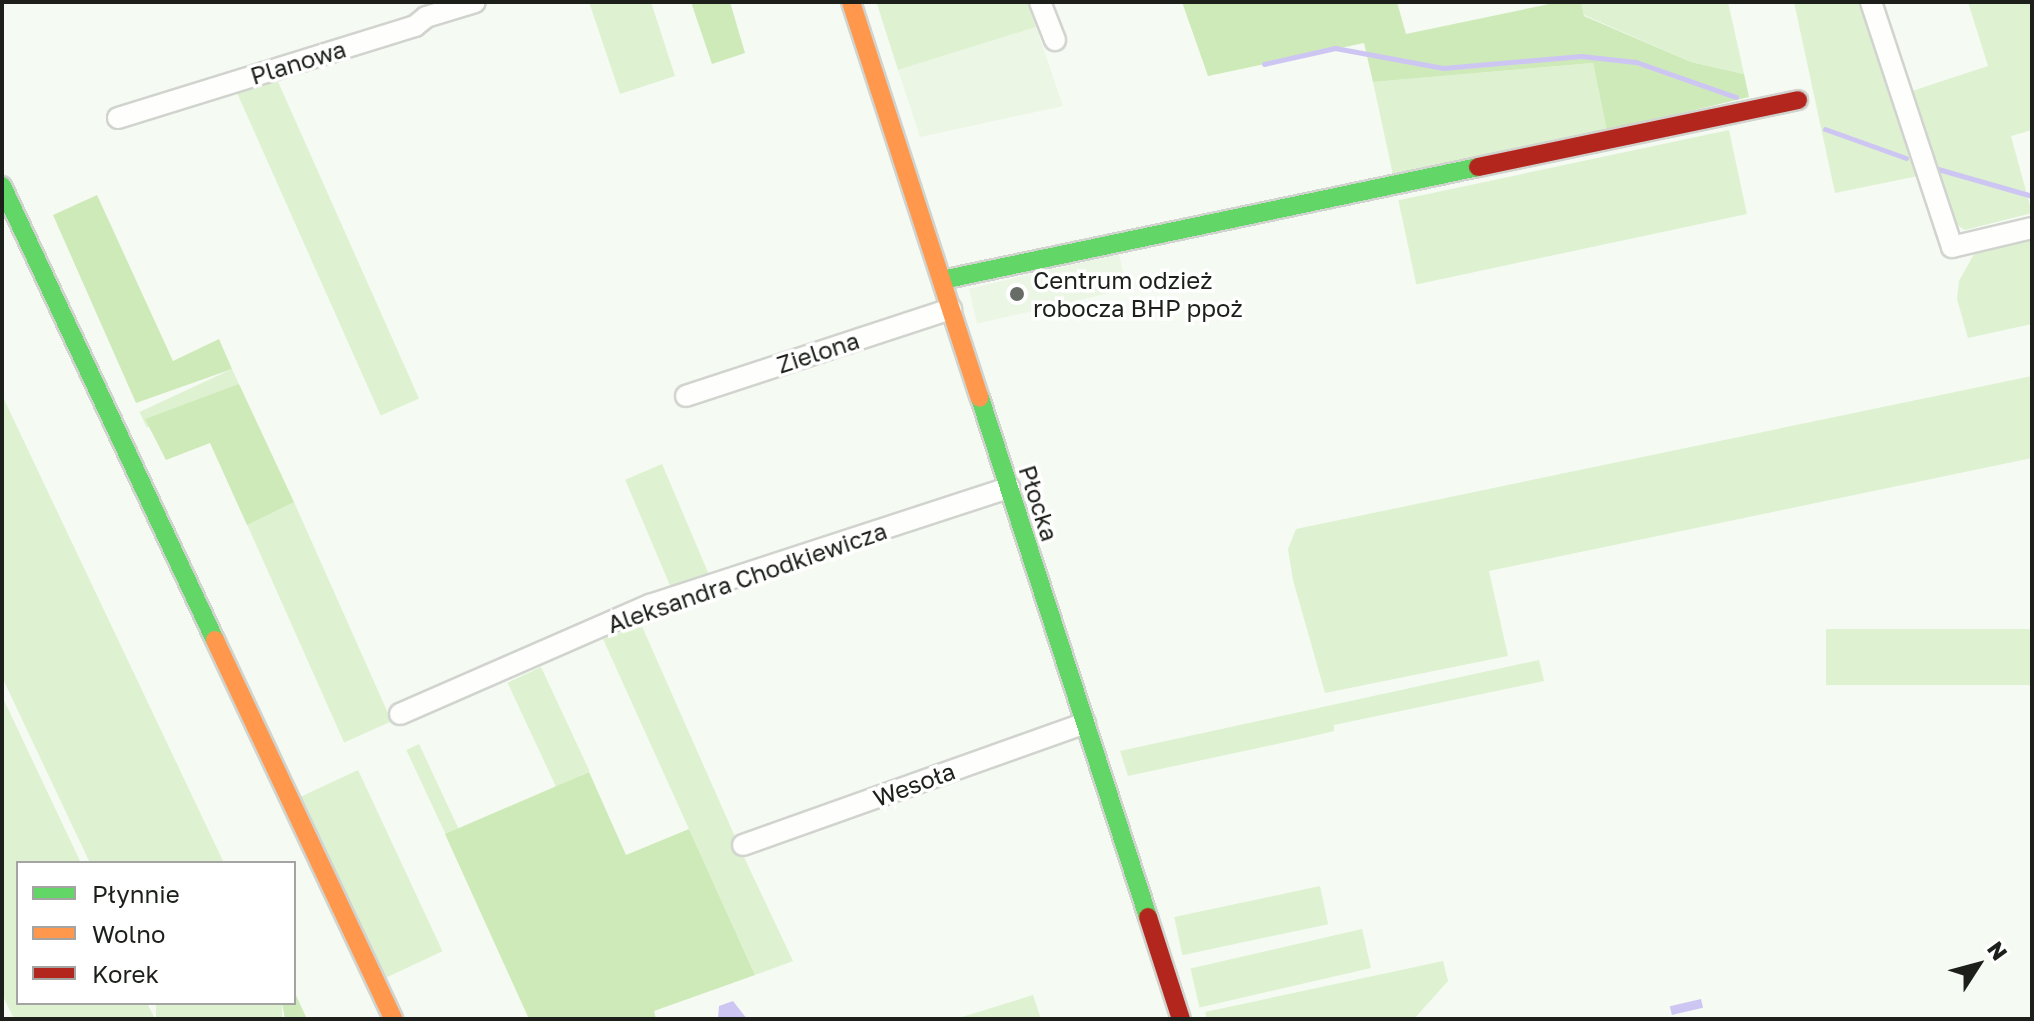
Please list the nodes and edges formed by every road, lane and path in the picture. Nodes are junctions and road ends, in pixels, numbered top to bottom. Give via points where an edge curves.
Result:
1 (475, 2) edge
2 (851, 2) edge
3 (1040, 2) edge
4 (1871, 2) edge
5 (1055, 40) dead end
6 (1798, 100) dead end
7 (118, 118) dead end
8 (2, 186) edge
9 (2032, 228) edge
10 (942, 280) junction
11 (951, 309) junction
12 (686, 396) dead end
13 (1009, 488) junction
14 (400, 714) dead end
15 (1085, 723) junction
16 (743, 845) dead end
17 (1177, 1018) edge
18 (393, 1019) edge

1 - 7 street, Planowa via 426,17 415,26
2 - 10 street, Płocka
3 - 5 street
4 - 9 street via 1952,247
6 - 10 street
8 - 18 street
10 - 11 street, Płocka
11 - 12 street, Zielona
11 - 13 street, Płocka
13 - 14 street, Aleksandra Chodkiewicza via 650,605
13 - 15 street, Płocka
15 - 16 street, Wesoła
15 - 17 street, Płocka

